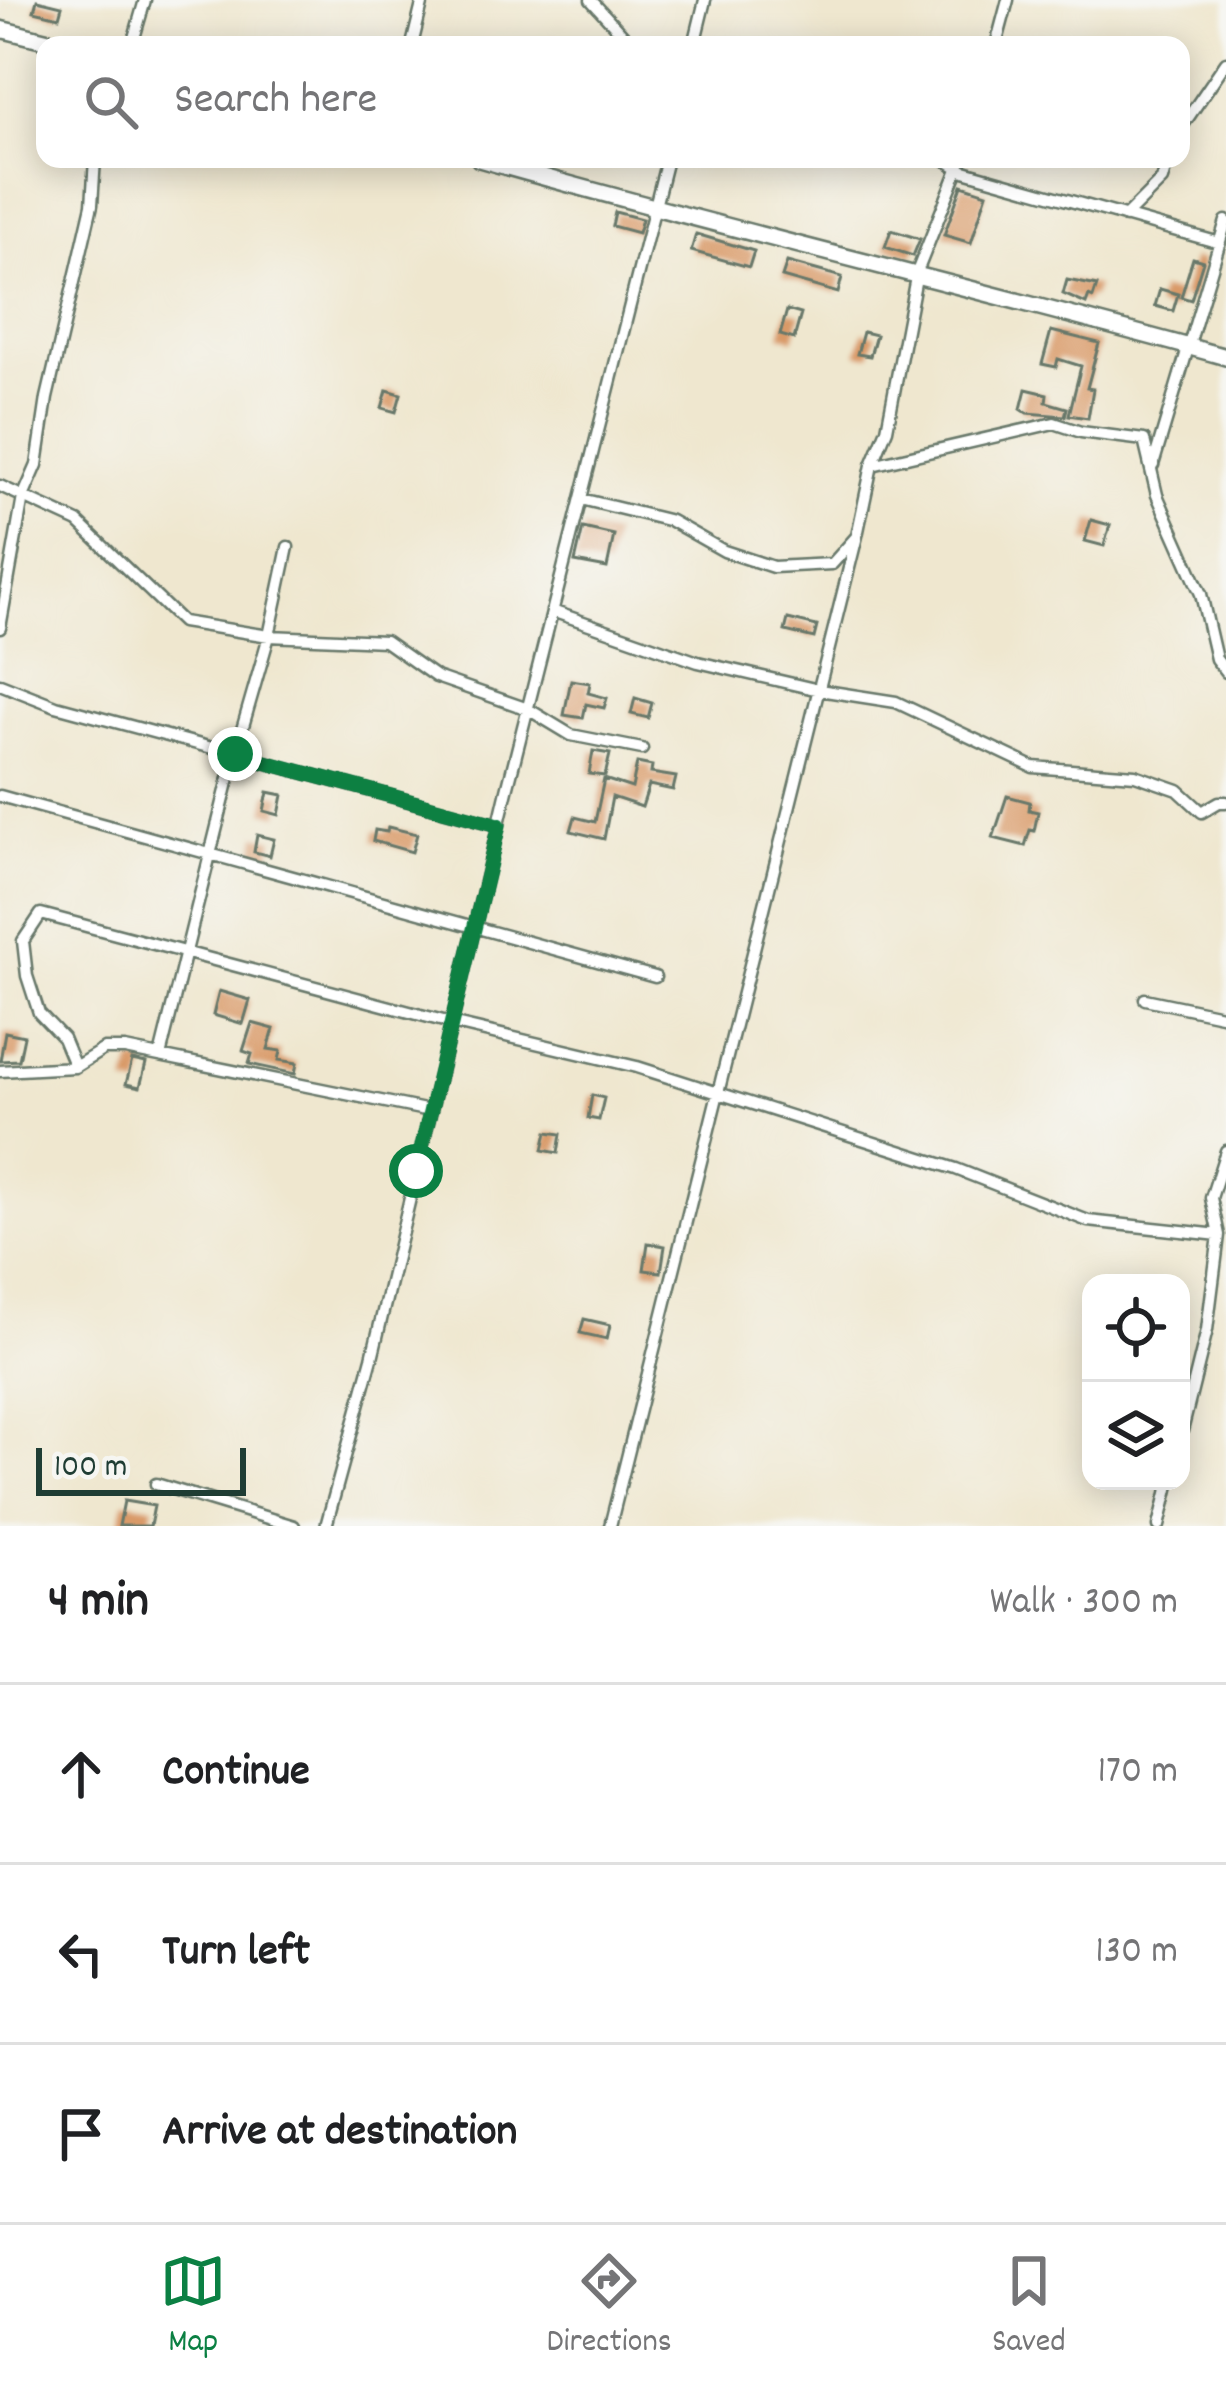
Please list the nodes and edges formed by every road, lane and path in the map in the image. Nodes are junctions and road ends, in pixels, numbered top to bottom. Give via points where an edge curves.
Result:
1 (145, 0) edge
2 (423, 0) edge
3 (591, 0) edge
4 (705, 0) edge
5 (1008, 0) edge
6 (0, 28) edge
7 (135, 36) edge
8 (414, 36) edge
9 (624, 36) edge
10 (696, 36) edge
11 (998, 36) edge
12 (36, 38) edge
13 (1226, 62) edge
14 (1190, 115) edge
15 (94, 168) edge
16 (511, 168) edge
17 (665, 168) edge
18 (958, 168) edge
19 (972, 168) edge
20 (1165, 168) edge
21 (655, 209) junction
22 (1125, 217) junction
23 (1226, 221) edge
24 (1220, 243) junction
25 (917, 272) junction
26 (1191, 347) junction
27 (1226, 357) edge
28 (872, 465) junction
29 (1150, 475) junction
30 (0, 486) edge
31 (23, 497) junction
32 (581, 499) junction
33 (857, 536) junction
34 (288, 547) dead end
35 (552, 611) junction
36 (0, 628) edge
37 (269, 636) junction
38 (1226, 673) edge
39 (0, 684) edge
40 (819, 690) junction
41 (528, 709) junction
42 (642, 749) dead end
43 (235, 754) junction
44 (0, 796) edge
45 (1226, 802) edge
46 (499, 825) junction
47 (209, 855) junction
48 (474, 928) junction
49 (184, 954) junction
50 (655, 977) dead end
51 (1145, 999) dead end
52 (1226, 1016) edge
53 (451, 1023) junction
54 (160, 1056) junction
55 (75, 1067) junction
56 (0, 1071) edge
57 (718, 1095) junction
58 (430, 1111) junction
59 (1226, 1151) edge
60 (1219, 1235) junction
61 (1190, 1399) edge
62 (156, 1484) dead end
63 (1168, 1490) edge
64 (294, 1526) edge
65 (326, 1526) edge
66 (610, 1526) edge
67 (1159, 1526) edge

1 - 7 street
2 - 8 street
3 - 9 street
4 - 10 street
5 - 11 street
6 - 12 street
13 - 14 street
15 - 31 street via 37,465
16 - 21 street
17 - 21 street
18 - 25 street
19 - 22 street
20 - 22 street
21 - 25 street
21 - 32 street
22 - 24 street
23 - 24 street
24 - 26 street
25 - 26 street
25 - 28 street via 887,429
26 - 27 street
26 - 29 street
28 - 29 street via 1054,423 1144,440
28 - 33 street
29 - 38 street
30 - 31 street
31 - 36 street
31 - 37 street via 78,522 182,622
32 - 33 street via 671,521 773,567 832,564
32 - 35 street
33 - 40 street
34 - 37 street
35 - 40 street via 670,655
35 - 41 street
37 - 41 street via 385,641 436,676
37 - 43 street
39 - 43 street
40 - 45 street via 896,702 1033,767 1135,775 1178,790 1202,812
40 - 57 street
41 - 42 street via 571,734
41 - 46 street
43 - 46 street
43 - 47 street
44 - 47 street
46 - 48 street
47 - 48 street
47 - 49 street
48 - 50 street
48 - 53 street
49 - 53 street
49 - 54 street
49 - 55 street via 41,914 23,941 27,976 39,1012
51 - 52 street
53 - 57 street
53 - 58 street
54 - 55 street via 104,1049
54 - 58 street
55 - 56 street
57 - 60 street via 956,1168 1088,1221
57 - 66 street
58 - 65 street
59 - 60 street via 1211,1198
60 - 61 street
62 - 64 street
63 - 67 street

